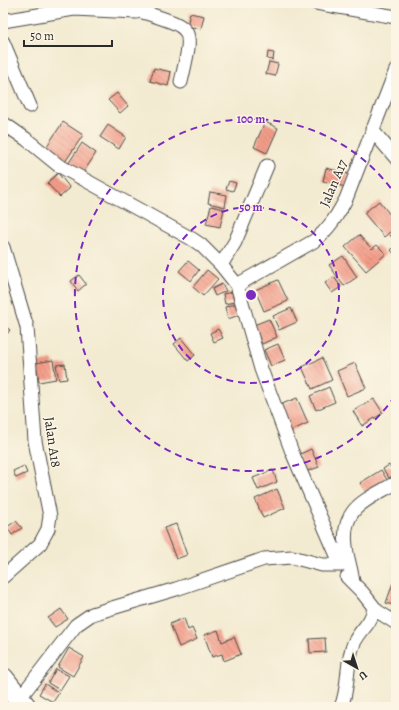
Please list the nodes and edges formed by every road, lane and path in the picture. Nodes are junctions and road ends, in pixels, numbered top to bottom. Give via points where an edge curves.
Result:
1 (316, 3) edge
2 (143, 7) edge
3 (396, 17) edge
4 (3, 20) edge
5 (3, 42) edge
6 (396, 70) edge
7 (180, 82) dead end
8 (30, 106) dead end
9 (3, 123) edge
10 (372, 130) junction
11 (396, 158) edge
12 (267, 166) dead end
13 (3, 247) edge
14 (221, 265) junction
15 (237, 285) junction
16 (392, 485) dead end
17 (341, 565) junction
18 (3, 577) edge
19 (353, 583) junction
20 (374, 608) junction
21 (396, 623) edge
22 (3, 679) edge
23 (22, 703) edge
24 (341, 707) edge

1 - 3 street
2 - 4 street via 136,12 69,9
2 - 7 street via 175,22 189,34 189,46
5 - 8 street
6 - 10 street, Jalan A17
9 - 14 street via 26,138 58,165 192,239
10 - 11 street
10 - 15 street, Jalan A17 via 346,199 336,219 326,231 314,241
12 - 14 street via 235,242
13 - 18 street, Jalan A18 via 27,327 35,441 50,516 48,529 40,544
14 - 15 street
15 - 17 street via 261,369 292,452
16 - 19 street via 358,505 348,519 345,531 346,548
17 - 19 street
17 - 23 street via 322,565 292,557 264,559 176,590 92,614 76,625
19 - 20 street
20 - 21 street
20 - 24 street via 369,624 354,642 347,690
22 - 23 highway

